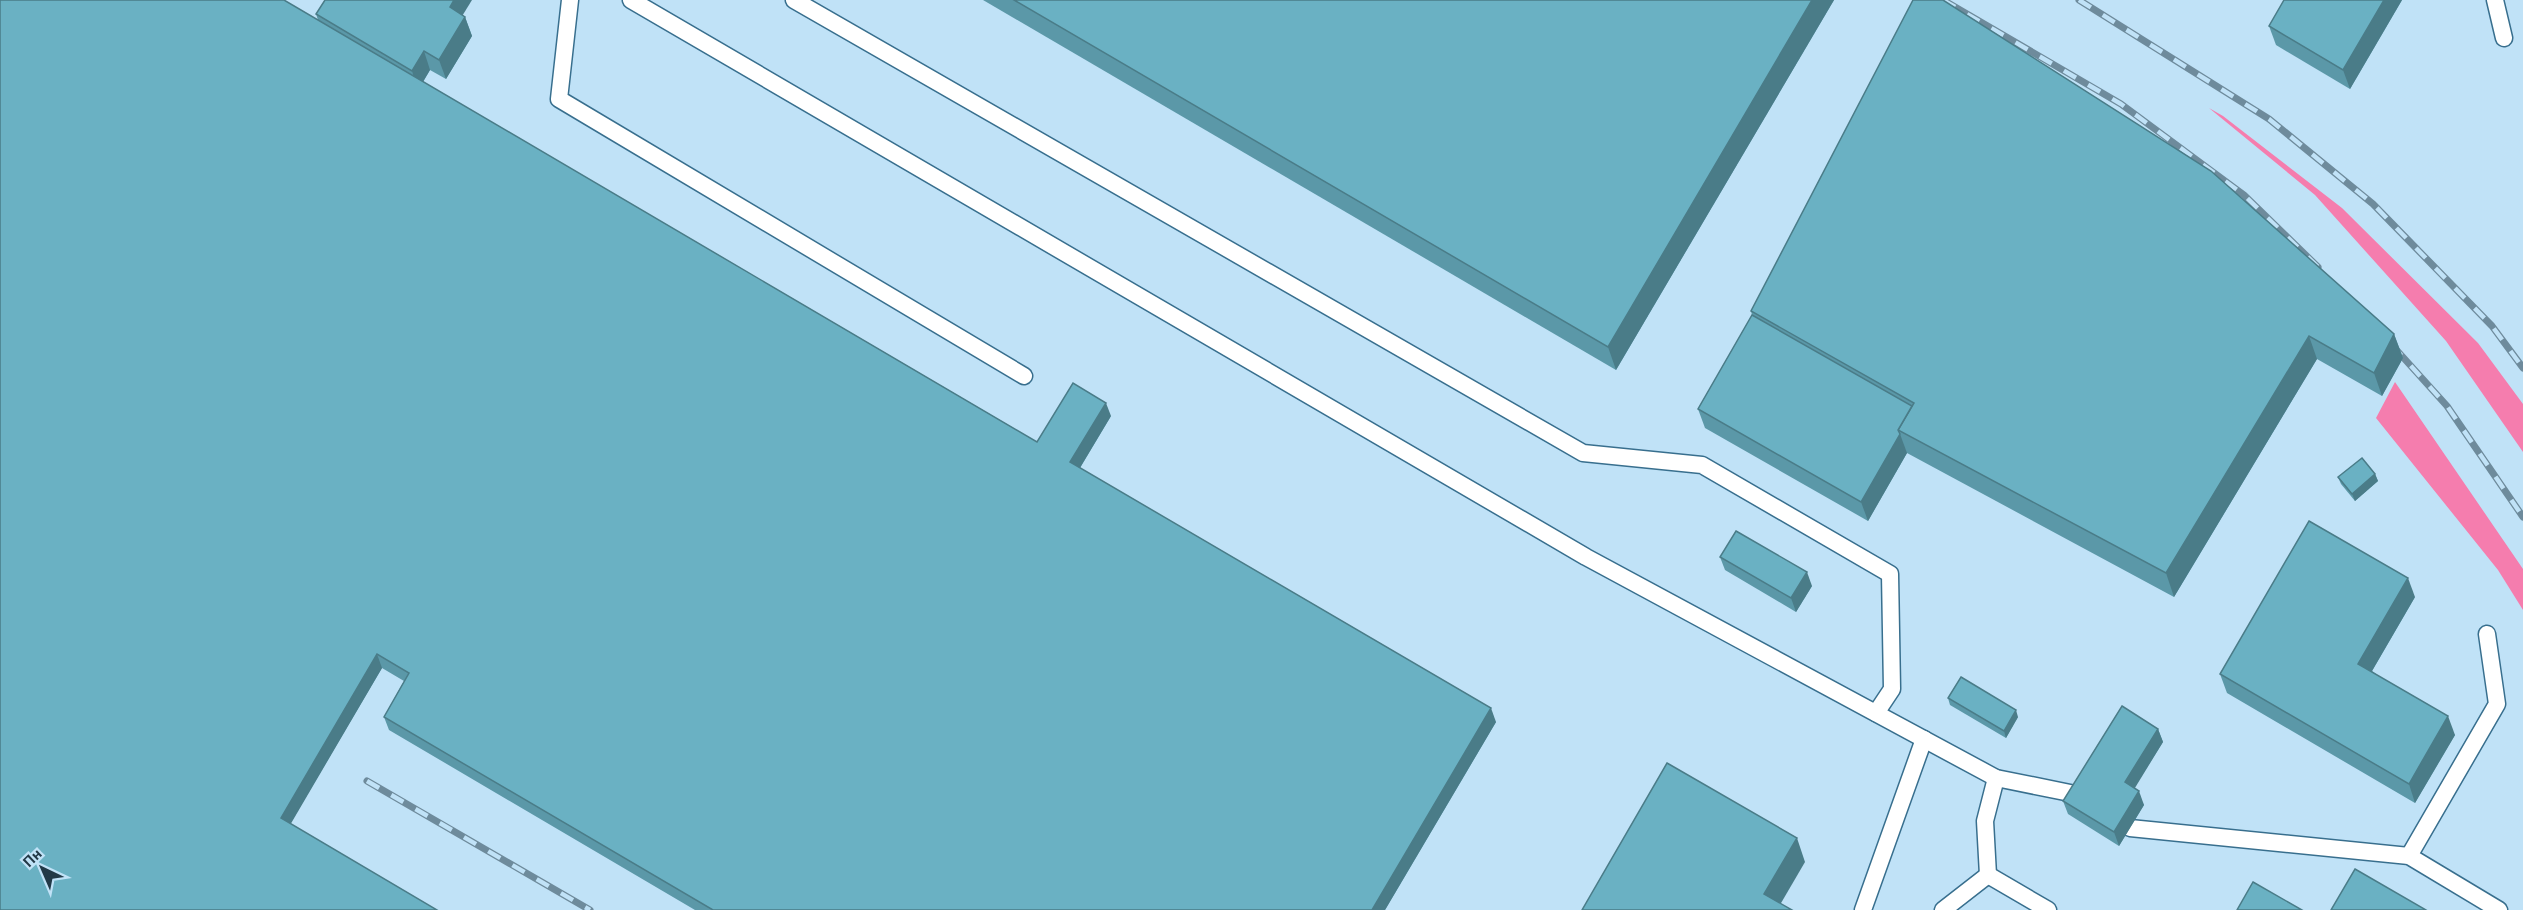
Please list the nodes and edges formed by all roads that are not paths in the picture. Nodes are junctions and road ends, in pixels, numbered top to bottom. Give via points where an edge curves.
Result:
1 (570, 0) edge
2 (631, 0) edge
3 (794, 0) edge
4 (2495, 0) edge
5 (2504, 38) dead end
6 (1024, 376) dead end
7 (2487, 634) dead end
8 (1876, 713) junction
9 (1924, 739) junction
10 (1996, 778) junction
11 (2080, 795) edge
12 (2130, 828) edge
13 (2409, 856) junction
14 (1988, 875) junction
15 (1863, 910) edge
16 (1942, 910) edge
17 (2048, 910) edge
18 (2499, 910) edge

1 - 6 lane via 559,99
2 - 8 lane via 1586,557
3 - 8 lane via 1583,453 1702,465 1890,574 1892,689
4 - 5 lane
7 - 13 lane via 2497,704
8 - 9 lane
9 - 10 lane
9 - 15 lane
10 - 11 lane
10 - 14 lane via 1985,821
12 - 13 lane
13 - 18 lane
14 - 16 lane
14 - 17 lane

